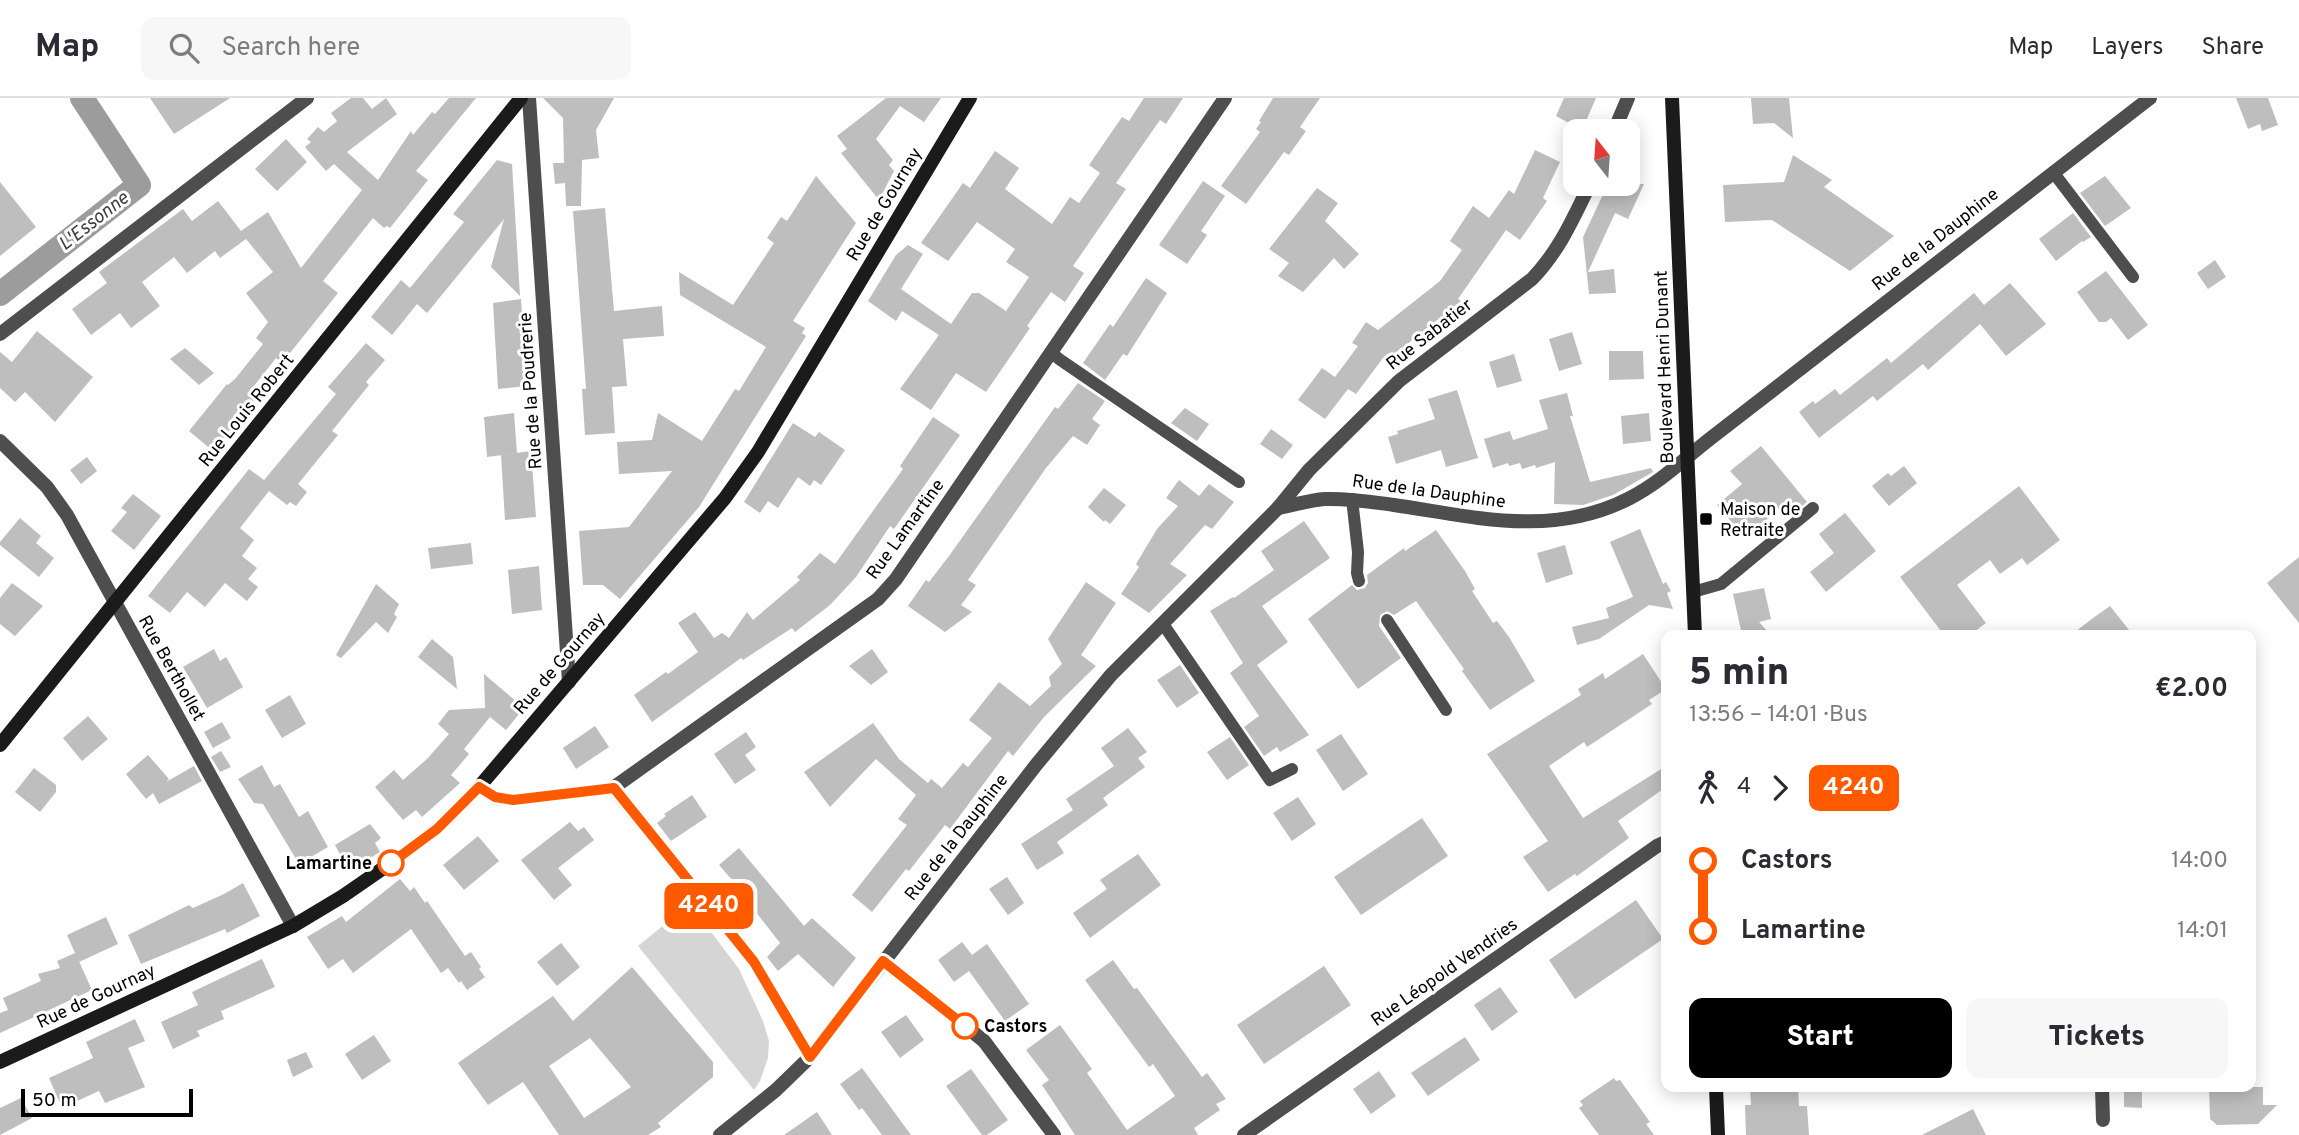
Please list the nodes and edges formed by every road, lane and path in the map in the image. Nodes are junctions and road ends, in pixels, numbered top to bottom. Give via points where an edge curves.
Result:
1 (307, 98) edge
2 (521, 98) edge
3 (530, 98) edge
4 (970, 98) edge
5 (1225, 98) edge
6 (1628, 98) edge
7 (1672, 98) edge
8 (2150, 98) edge
9 (1619, 119) edge
10 (2053, 172) junction
11 (1584, 196) edge
12 (2133, 277) dead end
13 (0, 334) edge
14 (1051, 352) junction
15 (0, 441) edge
16 (1687, 457) junction
17 (1239, 482) dead end
18 (1352, 499) junction
19 (1278, 508) junction
20 (1814, 508) dead end
21 (1359, 580) dead end
22 (1693, 592) junction
23 (114, 603) junction
24 (1387, 620) dead end
25 (1163, 624) junction
26 (1695, 630) edge
27 (569, 682) junction
28 (1446, 710) dead end
29 (0, 745) edge
30 (1292, 769) dead end
31 (479, 787) junction
32 (614, 788) junction
33 (1661, 844) edge
34 (293, 926) junction
35 (883, 961) junction
36 (810, 1057) junction
37 (0, 1062) edge
38 (1716, 1092) edge
39 (2102, 1092) edge
40 (2103, 1120) dead end
41 (720, 1135) edge
42 (1054, 1135) edge
43 (1244, 1135) edge
44 (1718, 1135) edge

1 - 13 street
2 - 23 street, Rue Louis Robert
3 - 27 street, Rue de la Poudrerie
4 - 27 street, Rue de Gournay via 758,452 725,498
5 - 14 street, Rue Lamartine
6 - 9 street
7 - 16 street, Boulevard Henri Dunant
8 - 10 street, Rue de la Dauphine
10 - 12 lane
10 - 16 street, Rue de la Dauphine
11 - 19 street, Rue Sabatier via 1548,263 1399,381 1309,470
14 - 17 lane
14 - 32 street, Rue Lamartine via 904,568 878,599
15 - 23 street, Rue Berthollet via 47,487
16 - 18 street, Rue de la Dauphine via 1666,477 1630,499 1583,516 1552,521 1520,523
16 - 22 street, Boulevard Henri Dunant
18 - 19 street, Rue de la Dauphine
18 - 21 lane
19 - 25 street, Rue de la Dauphine
20 - 22 lane via 1721,584
22 - 26 street, Boulevard Henri Dunant
23 - 29 street, Rue Louis Robert
23 - 34 street, Rue Berthollet
24 - 28 lane
25 - 30 lane via 1270,780
25 - 35 street, Rue de la Dauphine via 1074,718
27 - 31 street, Rue de Gournay
31 - 32 street, Rue Lamartine via 495,797 513,800
31 - 34 street, Rue de Gournay via 437,829
32 - 36 street via 754,962
33 - 43 street, Rue Léopold Vendries
34 - 37 street, Rue de Gournay
35 - 36 street, Rue de la Dauphine
35 - 42 street via 984,1041
36 - 41 street, Rue de la Dauphine
38 - 44 street
39 - 40 street

